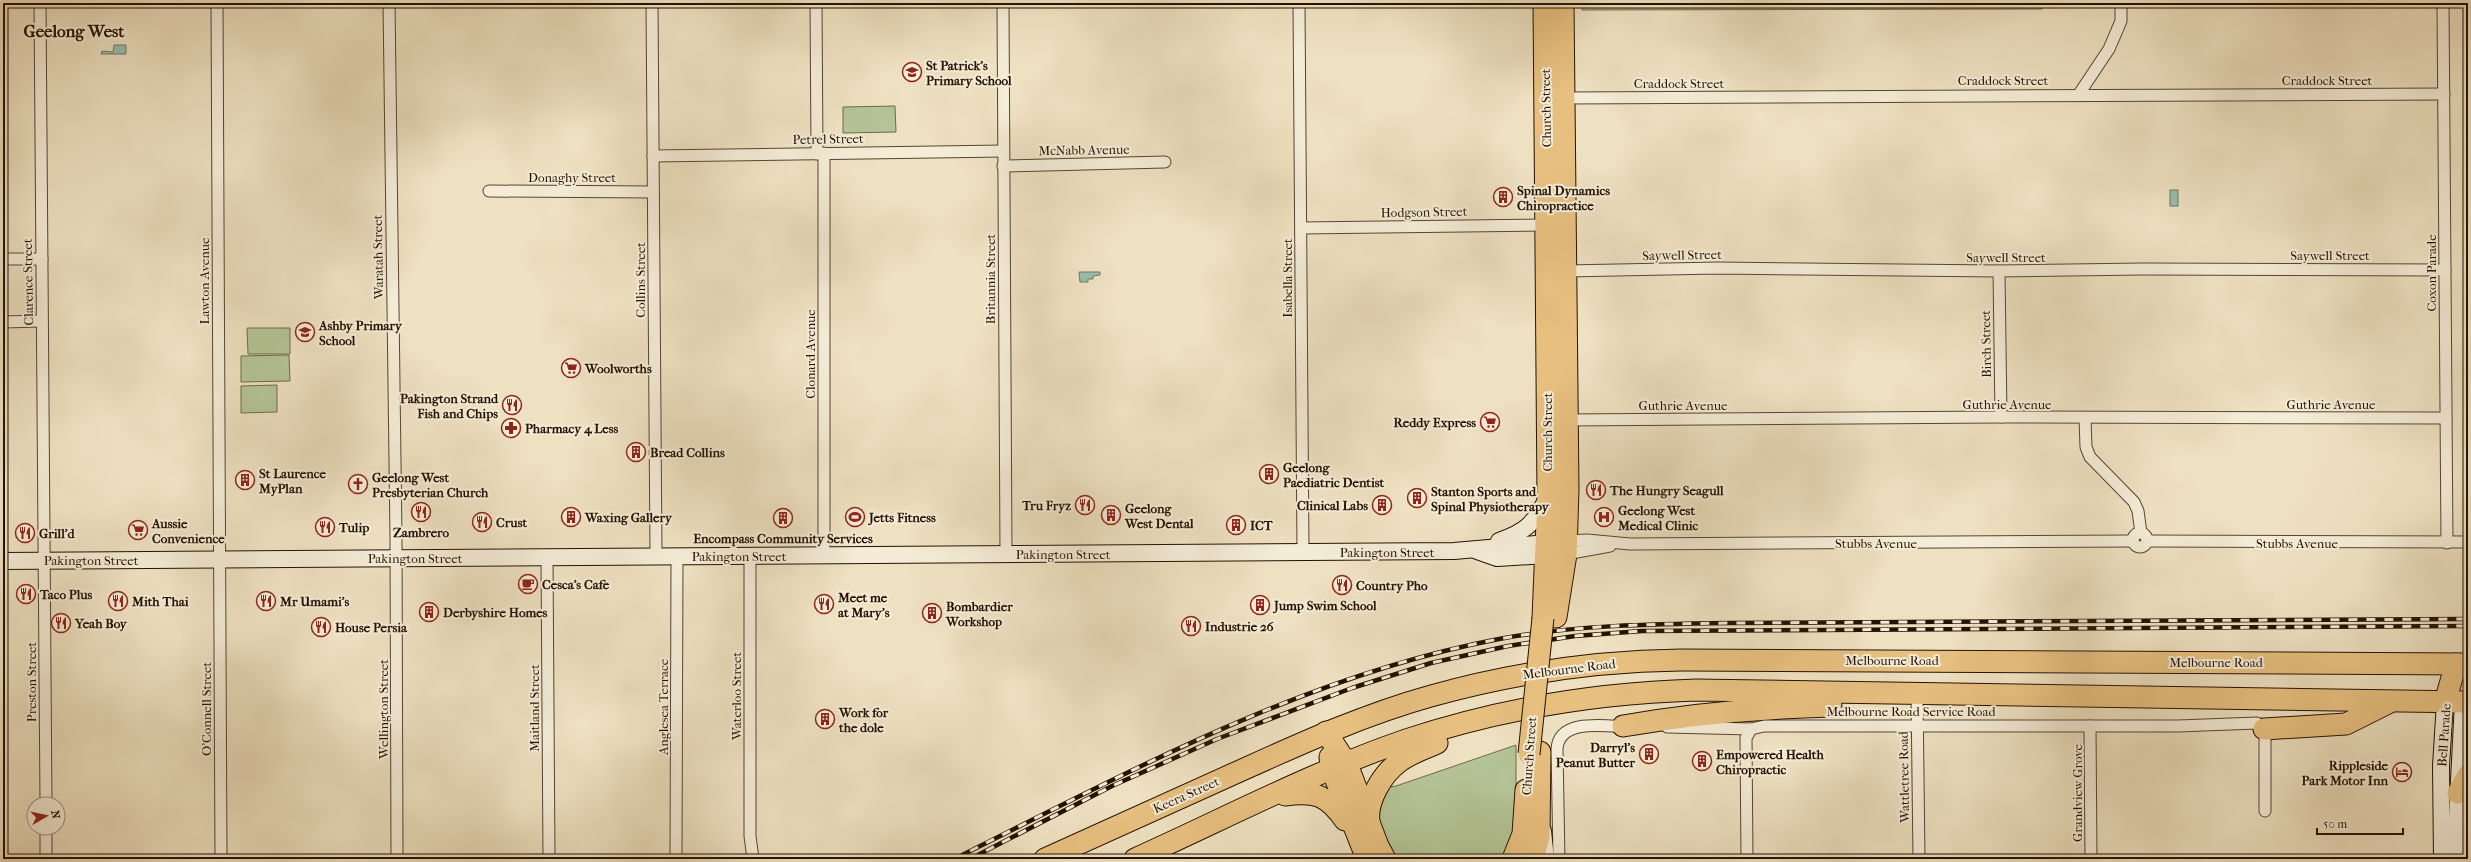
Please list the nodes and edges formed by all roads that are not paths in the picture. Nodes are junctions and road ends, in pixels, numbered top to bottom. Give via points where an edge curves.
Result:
1 (40, 3) edge
2 (216, 3) edge
3 (389, 3) edge
4 (652, 3) edge
5 (816, 3) edge
6 (1003, 3) edge
7 (1300, 3) edge
8 (1544, 3) edge
9 (1563, 3) edge
10 (2121, 3) edge
11 (2443, 3) edge
12 (2079, 94) junction
13 (2444, 94) junction
14 (1563, 98) junction
15 (1003, 151) junction
16 (821, 154) junction
17 (653, 156) junction
18 (1165, 162) dead end
19 (1003, 166) junction
20 (490, 191) dead end
21 (653, 192) junction
22 (1547, 225) junction
23 (1301, 228) junction
24 (3, 259) edge
25 (42, 259) junction
26 (2445, 270) junction
27 (1566, 271) junction
28 (1999, 271) junction
29 (42, 321) junction
30 (3, 322) edge
31 (2001, 417) junction
32 (2085, 418) junction
33 (2446, 418) junction
34 (1568, 420) junction
35 (1548, 498) junction
36 (2144, 537) junction
37 (2468, 542) edge
38 (2447, 543) junction
39 (1557, 548) junction
40 (1476, 550) junction
41 (1303, 552) junction
42 (1006, 554) junction
43 (824, 555) junction
44 (656, 556) junction
45 (677, 556) junction
46 (750, 556) junction
47 (547, 557) junction
48 (396, 558) junction
49 (219, 559) junction
50 (3, 560) edge
51 (45, 560) junction
52 (2462, 664) edge
53 (1917, 694) junction
54 (2392, 701) junction
55 (2459, 702) edge
56 (1507, 713) junction
57 (1917, 724) junction
58 (1623, 726) junction
59 (2090, 726) junction
60 (1751, 729) junction
61 (2264, 729) junction
62 (1326, 732) junction
63 (1535, 753) junction
64 (1339, 767) junction
65 (2463, 784) edge
66 (1539, 794) junction
67 (46, 796) edge
68 (1265, 800) junction
69 (2265, 811) dead end
70 (1369, 823) junction
71 (46, 836) edge
72 (750, 836) junction
73 (1363, 853) edge
74 (1520, 857) edge
75 (46, 859) edge
76 (221, 859) edge
77 (397, 859) edge
78 (549, 859) edge
79 (676, 859) edge
80 (747, 859) edge
81 (753, 859) edge
82 (1045, 859) edge
83 (1135, 859) edge
84 (1384, 859) edge
85 (1546, 859) edge
86 (1559, 859) edge
87 (1747, 859) edge
88 (1919, 859) edge
89 (2091, 859) edge
90 (2442, 859) edge
91 (2455, 859) edge

1 - 25 street, Clarence Street
2 - 49 street, Lawton Avenue
3 - 48 street, Waratah Street
4 - 17 street, Collins Street
5 - 16 street, Clonard Avenue
6 - 15 street, Britannia Street
7 - 23 street, Isabella Street
8 - 22 highway, Church Street
9 - 14 highway, Church Street
10 - 12 street via 2121,21 2109,49
11 - 13 street, Coxon Parade
12 - 13 street, Craddock Street
12 - 14 street, Craddock Street
13 - 26 street, Coxon Parade
14 - 27 highway, Church Street
15 - 16 street, Petrel Street
15 - 19 street, Britannia Street
16 - 17 street, Petrel Street
16 - 43 street, Clonard Avenue
17 - 21 street, Collins Street
18 - 19 street, McNabb Avenue
19 - 42 street, Britannia Street
20 - 21 street, Donaghy Street
21 - 44 street, Collins Street
22 - 23 street, Hodgson Street
22 - 35 highway, Church Street
23 - 41 street, Isabella Street
24 - 25 street
25 - 29 street, Clarence Street
26 - 28 street, Saywell Street
26 - 33 street, Coxon Parade
27 - 28 street, Saywell Street via 1718,268
27 - 34 highway, Church Street
28 - 31 street, Birch Street
29 - 30 street
29 - 51 street, Clarence Street
31 - 32 street, Guthrie Avenue
31 - 34 street, Guthrie Avenue
32 - 33 street, Guthrie Avenue
32 - 36 street via 2086,447 2090,457 2134,502
33 - 38 street, Coxon Parade
34 - 39 highway, Church Street
35 - 39 highway, Church Street
35 - 40 street via 1526,529
36 - 38 street, Stubbs Avenue
36 - 39 street, Stubbs Avenue via 2136,534 2133,541 1619,544 1587,540
37 - 38 street, Stubbs Avenue
39 - 40 street, Pakington Street via 1497,558
39 - 63 highway, Church Street
40 - 41 street, Pakington Street
41 - 42 street, Pakington Street
42 - 43 street, Pakington Street
43 - 46 street, Pakington Street
44 - 45 street, Pakington Street
44 - 47 street, Pakington Street
45 - 46 street, Pakington Street
45 - 79 street, Anglesea Terrace
46 - 72 street, Waterloo Street
47 - 48 street, Pakington Street
47 - 78 street, Maitland Street
48 - 49 street, Pakington Street
48 - 77 street, Wellington Street
49 - 51 street, Pakington Street
49 - 76 street, O'Connell Street
50 - 51 street, Pakington Street
51 - 67 street, Preston Street
52 - 55 highway, Bell Parade
52 - 62 highway, Melbourne Road via 1744,660 1626,662 1543,671 1484,683 1407,703
53 - 54 highway
53 - 56 highway via 1710,690 1650,692 1565,702
53 - 57 street, Wattletree Road
53 - 58 highway via 1838,705 1789,707
54 - 55 highway
54 - 61 highway via 2346,724
55 - 65 street, Bell Parade
55 - 90 street, Bell Parade via 2441,766
56 - 64 highway via 1406,740
56 - 70 highway via 1409,755 1397,763 1371,799
57 - 59 street, Melbourne Road Service Road
57 - 60 street, Melbourne Road Service Road via 1764,726
57 - 88 street, Wattletree Road
58 - 60 street, Melbourne Road Service Road
58 - 86 street, Melbourne Road Service Road via 1577,727 1566,731 1560,739 1557,749
59 - 61 street, Melbourne Road Service Road via 2255,723 2262,725
59 - 89 street, Grandview Grove
60 - 87 street via 1746,738
61 - 69 street
62 - 64 highway
62 - 82 highway, Keera Street
63 - 66 highway, Church Street
63 - 74 highway, Church Street
64 - 68 highway
64 - 70 highway
64 - 73 highway
65 - 91 street, Bell Parade
66 - 74 highway, Church Street via 1539,836
66 - 85 street
68 - 73 highway via 1294,794 1322,797 1336,807
68 - 83 highway
70 - 84 highway
71 - 75 street
72 - 80 street, Waterloo Street
72 - 81 street, Waterloo Street

